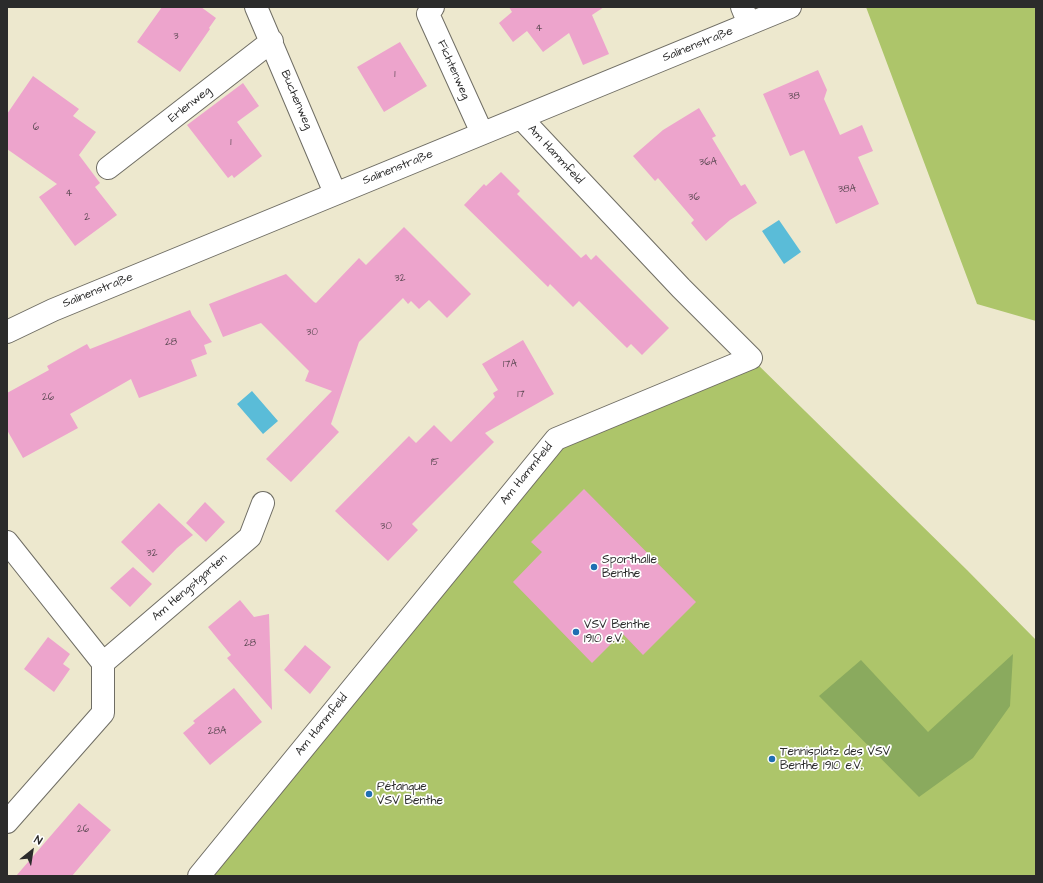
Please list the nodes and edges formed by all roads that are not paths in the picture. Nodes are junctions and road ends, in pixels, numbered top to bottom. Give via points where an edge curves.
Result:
1 (256, 7) edge
2 (433, 7) edge
3 (790, 7) edge
4 (746, 16) edge
5 (272, 41) junction
6 (521, 118) junction
7 (482, 133) junction
8 (108, 168) dead end
9 (335, 193) junction
10 (7, 332) edge
11 (263, 503) dead end
12 (7, 542) edge
13 (103, 663) junction
14 (7, 822) edge
15 (199, 876) edge

1 - 5 street, Buchenweg
2 - 7 street, Fichtenweg via 428,14
3 - 4 street, Salinenstraße
4 - 6 street, Salinenstraße
5 - 8 street, Erlenweg
5 - 9 street, Buchenweg
6 - 7 street, Salinenstraße
6 - 15 street, Am Hammfeld via 681,288 752,358 556,439
7 - 9 street, Salinenstraße
9 - 10 street, Salinenstraße via 53,310
11 - 13 street, Am Hengstgarten via 250,537
12 - 13 street
13 - 14 street via 103,713

